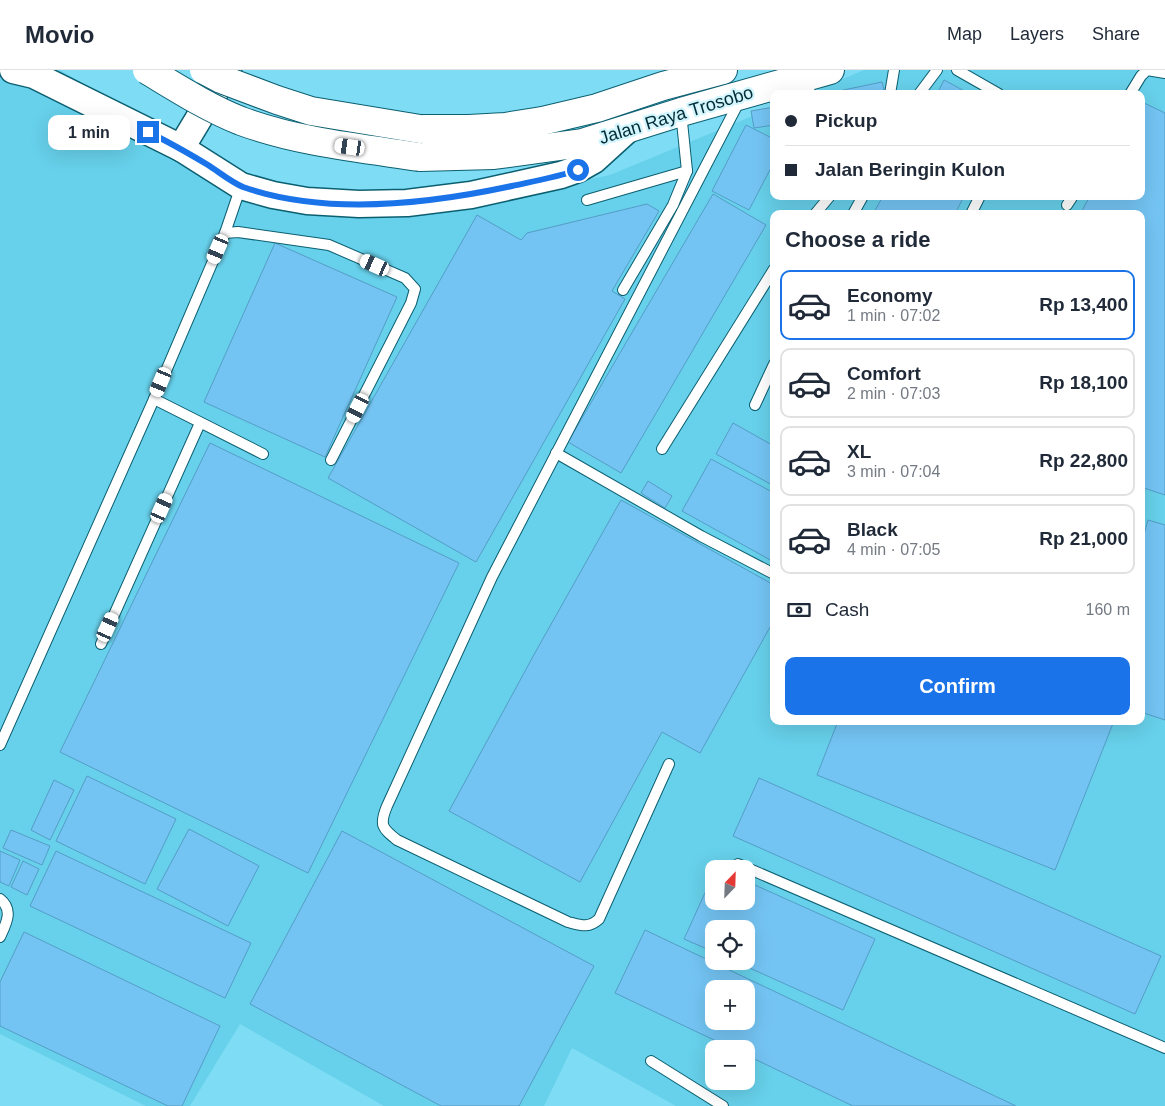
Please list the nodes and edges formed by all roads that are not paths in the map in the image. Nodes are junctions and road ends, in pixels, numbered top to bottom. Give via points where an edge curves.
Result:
1 (12, 70) edge
2 (147, 70) edge
3 (204, 70) edge
4 (228, 70) edge
5 (723, 70) edge
6 (894, 70) edge
7 (937, 70) edge
8 (957, 70) edge
9 (1165, 73) edge
10 (815, 80) edge
11 (891, 90) edge
12 (922, 90) edge
13 (992, 90) edge
14 (1132, 90) edge
15 (743, 94) junction
16 (681, 112) junction
17 (627, 130) junction
18 (181, 148) junction
19 (687, 170) junction
20 (241, 186) junction
21 (587, 200) dead end
22 (827, 200) edge
23 (818, 210) edge
24 (224, 233) junction
25 (770, 275) edge
26 (623, 290) dead end
27 (769, 386) edge
28 (154, 399) junction
29 (755, 406) dead end
30 (200, 423) junction
31 (662, 448) dead end
32 (556, 453) junction
33 (263, 454) dead end
34 (331, 460) dead end
35 (770, 572) edge
36 (101, 644) dead end
37 (0, 746) edge
38 (669, 764) dead end
39 (755, 871) edge
40 (0, 899) edge
41 (0, 937) edge
42 (1165, 1048) edge
43 (651, 1061) dead end
44 (723, 1106) edge

1 - 18 street via 34,76
2 - 17 highway, Jalan Raya Trosobo, bridge via 212,108 270,130 315,142 420,157 494,155 559,148
3 - 5 highway, Jalan Raya Trosobo, bridge via 311,111 420,129 505,127 542,121
4 - 18 street
6 - 11 lane
7 - 12 lane
8 - 13 lane
9 - 14 lane via 1148,70
10 - 15 highway, Jalan Raya Trosobo
15 - 16 highway, Jalan Raya Trosobo
15 - 32 lane
16 - 17 highway, Jalan Raya Trosobo
16 - 19 lane
17 - 20 street via 578,170 472,195 407,203 359,204 307,201
18 - 20 street
19 - 21 lane
19 - 26 lane via 672,204
20 - 24 lane
22 - 23 lane
24 - 28 lane
24 - 34 lane via 238,232 330,245 405,278 415,289 411,303
25 - 31 lane
27 - 29 lane
28 - 30 lane
28 - 37 lane
30 - 33 lane
30 - 36 lane
32 - 35 lane
32 - 38 lane via 492,577 387,806 382,825 398,840 568,922 587,926 598,919
39 - 42 lane
40 - 41 lane via 6,904 9,919
43 - 44 lane

